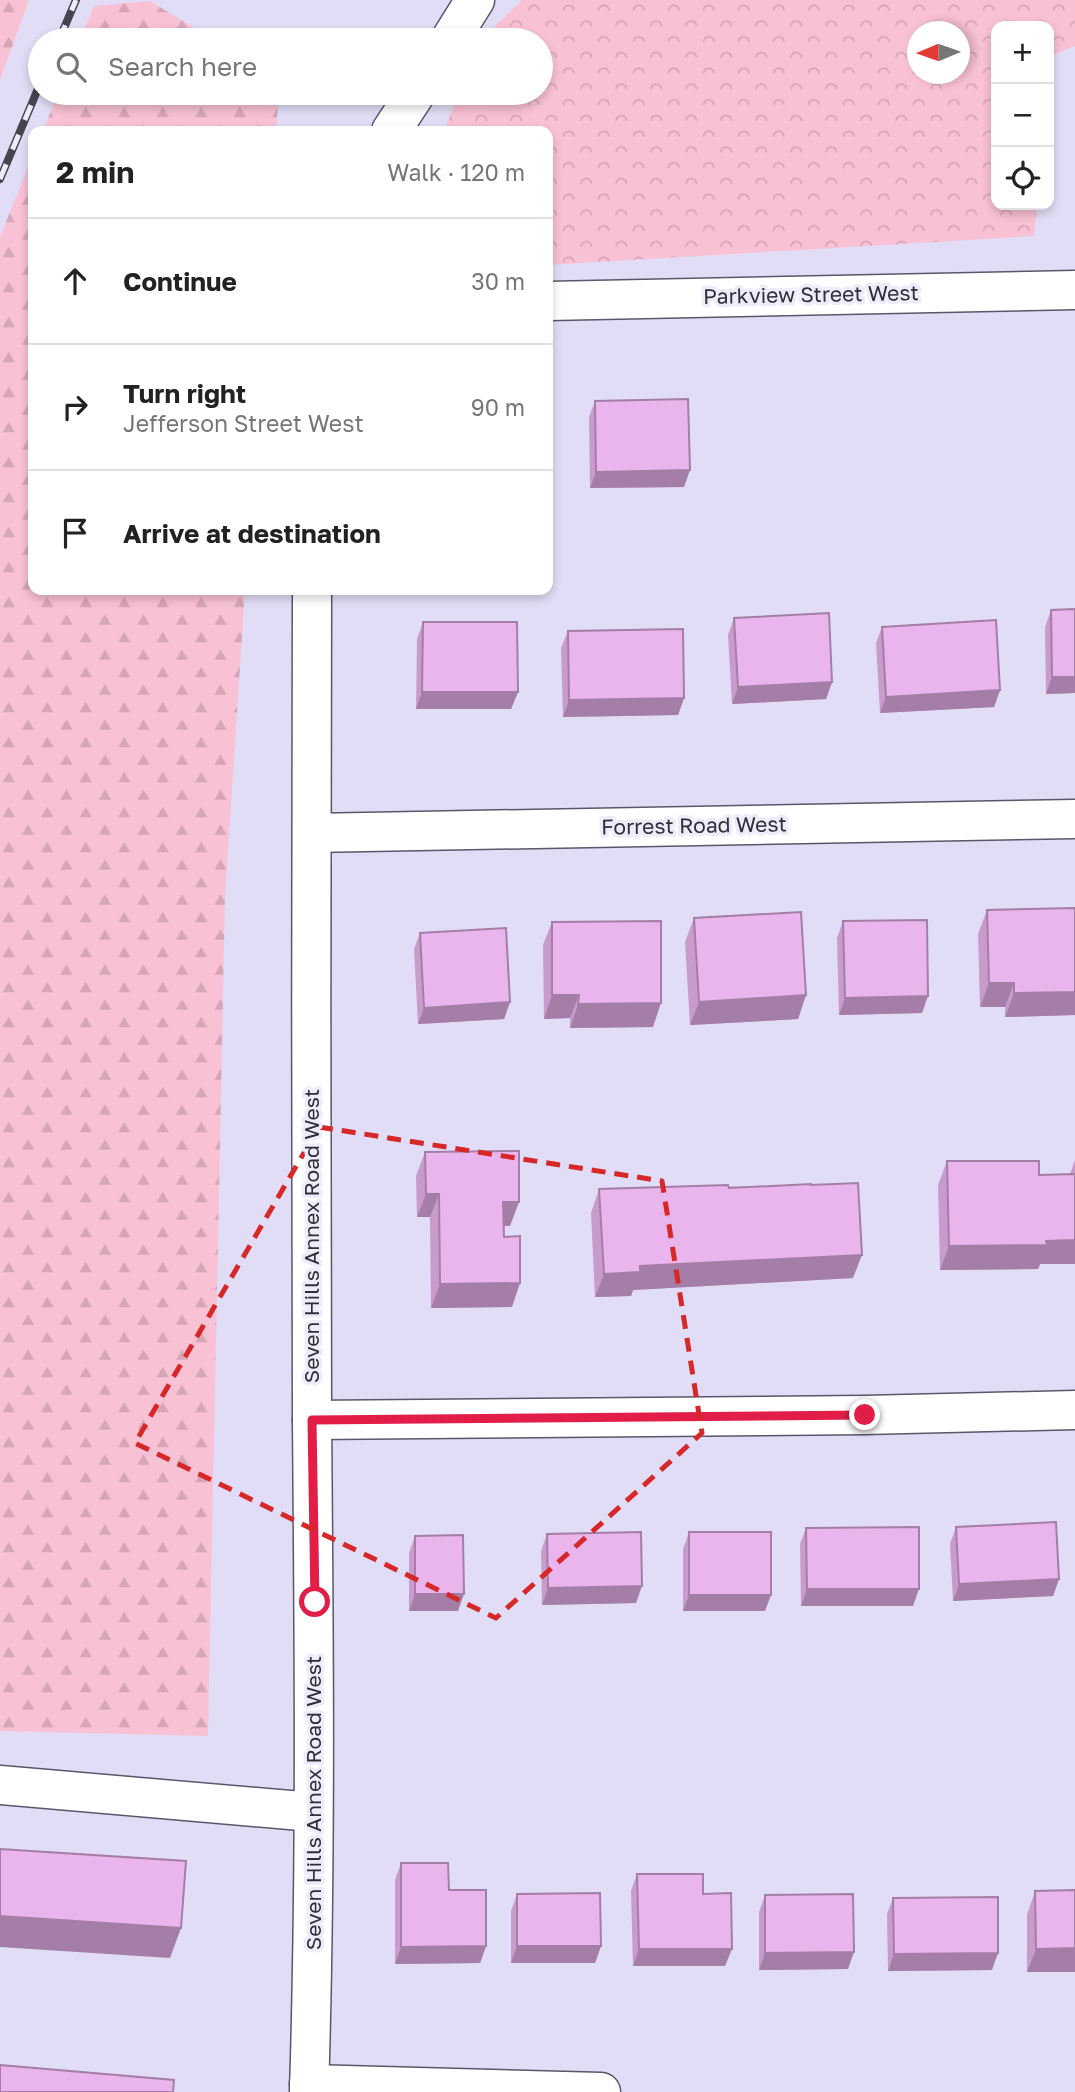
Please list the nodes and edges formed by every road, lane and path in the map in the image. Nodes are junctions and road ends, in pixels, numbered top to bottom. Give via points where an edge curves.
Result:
1 (475, 0) edge
2 (458, 28) edge
3 (408, 105) edge
4 (394, 126) edge
5 (1075, 290) edge
6 (553, 301) edge
7 (313, 595) edge
8 (1075, 819) edge
9 (312, 833) junction
10 (1075, 1410) edge
11 (312, 1420) junction
12 (0, 1785) edge
13 (313, 1812) junction
14 (309, 2088) edge
15 (601, 2092) edge

1 - 2 street
3 - 4 street
5 - 6 street, Parkview Street West
7 - 9 street, Seven Hills Annex Road West
8 - 9 street, Forrest Road West
9 - 11 street, Seven Hills Annex Road West
10 - 11 street
11 - 13 street, Seven Hills Annex Road West
12 - 13 street
13 - 14 street, Seven Hills Annex Road West
14 - 15 street

